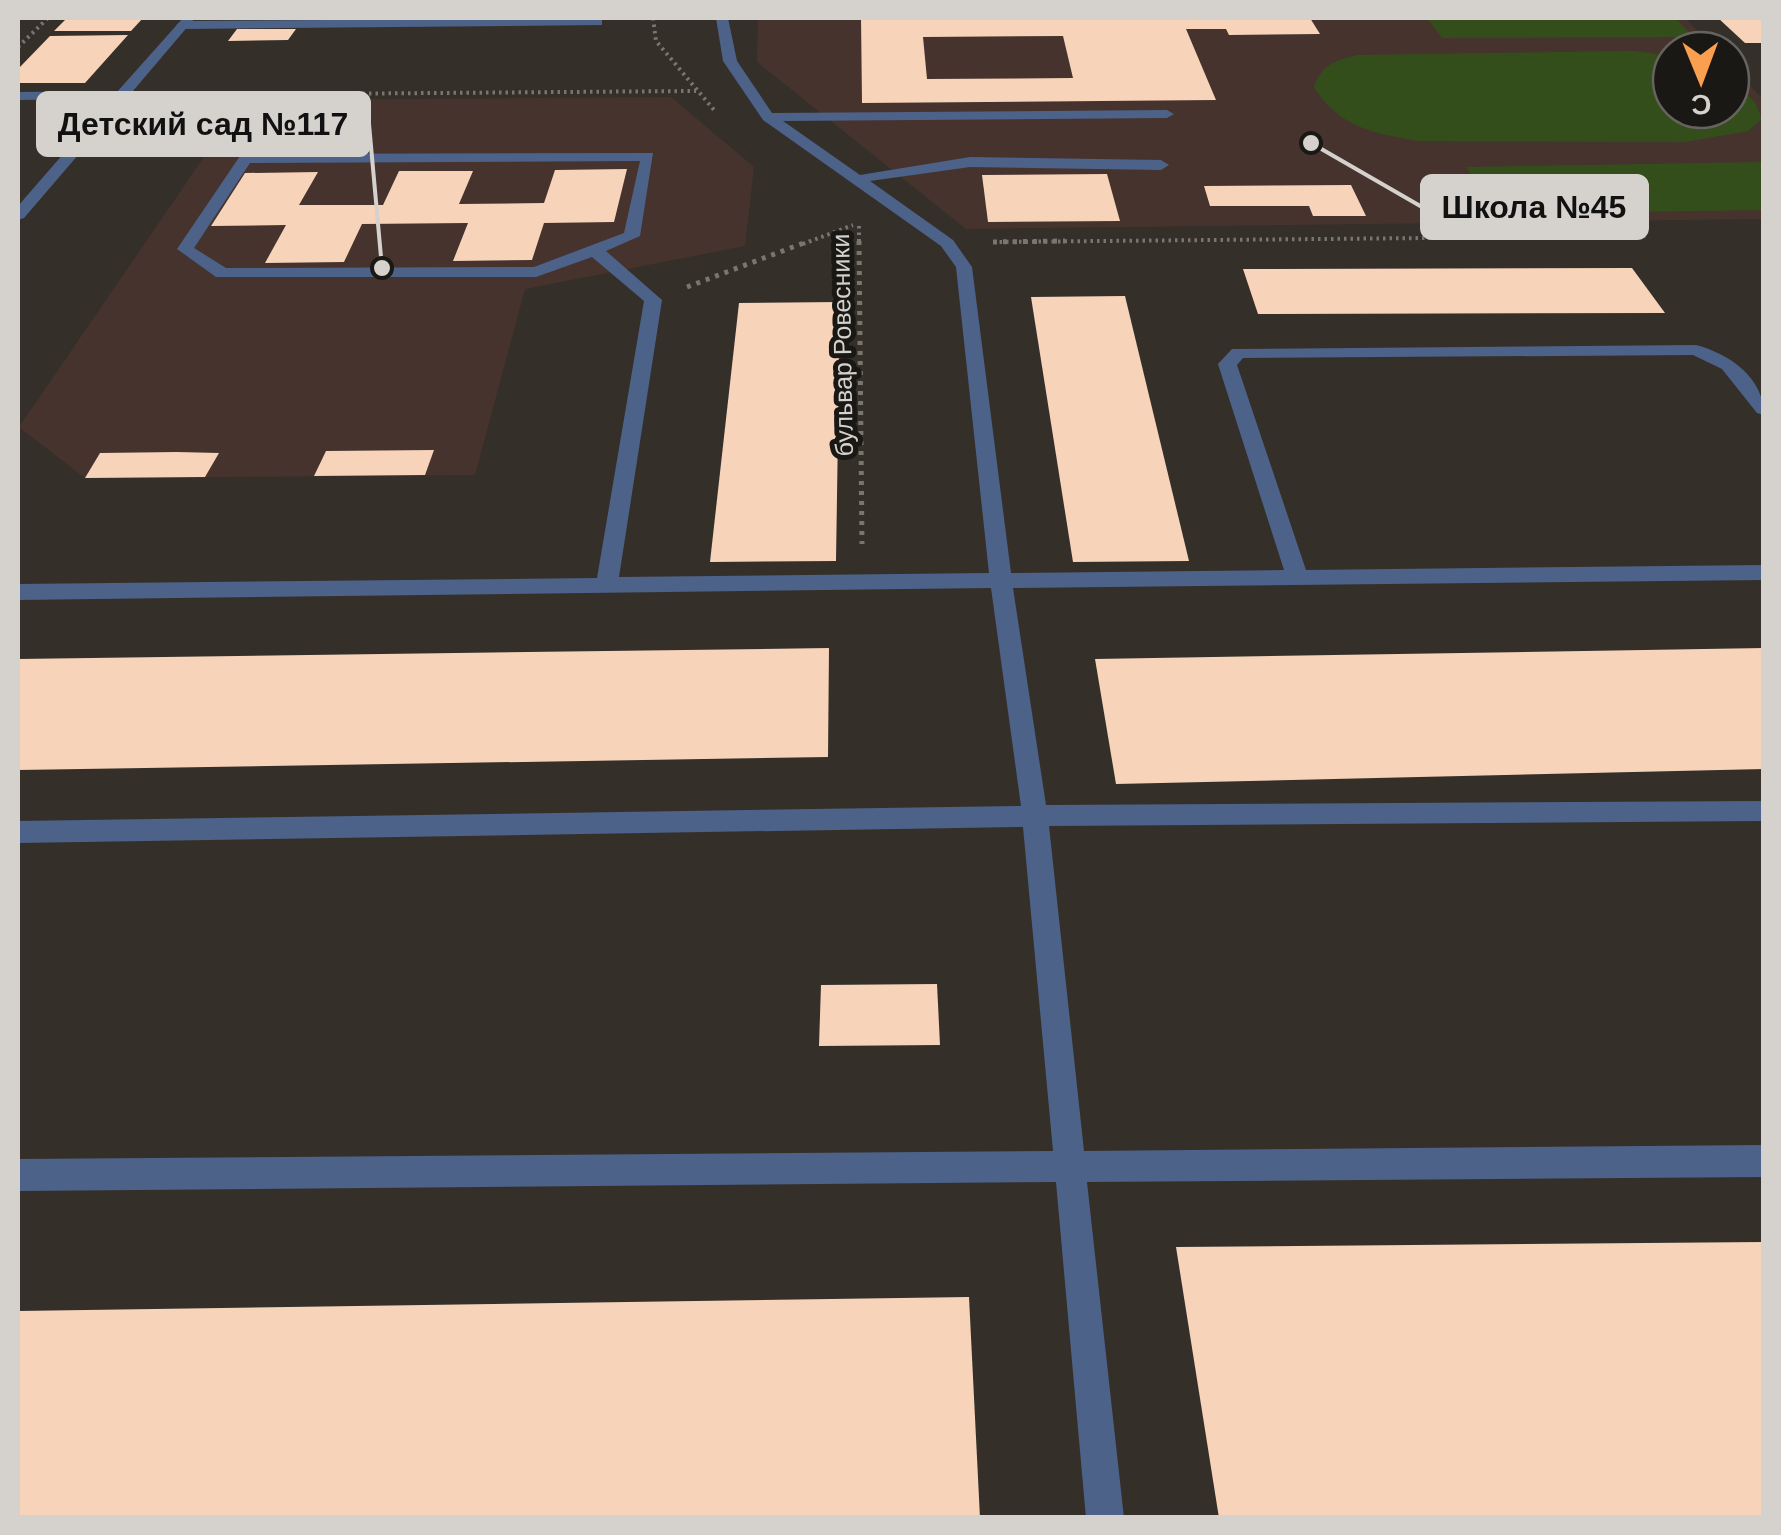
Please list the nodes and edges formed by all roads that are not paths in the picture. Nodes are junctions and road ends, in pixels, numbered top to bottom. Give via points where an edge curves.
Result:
1 (722, 18) edge
2 (185, 21) edge
3 (597, 22) dead end
4 (122, 95) junction
5 (18, 96) edge
6 (1167, 114) dead end
7 (768, 117) junction
8 (949, 139) junction
9 (1161, 165) dead end
10 (857, 180) junction
11 (18, 215) edge
12 (594, 250) junction
13 (1764, 409) edge
14 (1764, 572) edge
15 (1298, 578) junction
16 (1001, 580) junction
17 (607, 583) junction
18 (18, 592) edge
19 (1764, 811) edge
20 (1034, 816) junction
21 (18, 832) edge
22 (1764, 1162) edge
23 (1068, 1164) junction
24 (18, 1175) edge
25 (1105, 1518) edge

1 - 7 street via 730,61
2 - 3 street
2 - 4 street
4 - 5 street
4 - 11 street
6 - 8 street
7 - 8 street
7 - 10 street
8 - 9 street
8 - 10 street via 892,170
10 - 16 street via 947,243 964,268
12 - 12 street via 536,272 222,273 185,249 245,159 648,156 632,236
12 - 17 street via 653,300
13 - 15 street via 1729,365 1696,350 1238,353 1227,364
14 - 15 street
15 - 16 street
16 - 17 street
16 - 20 street
17 - 18 street
19 - 20 street
20 - 21 street
20 - 23 street
22 - 23 street
23 - 24 street
23 - 25 street

